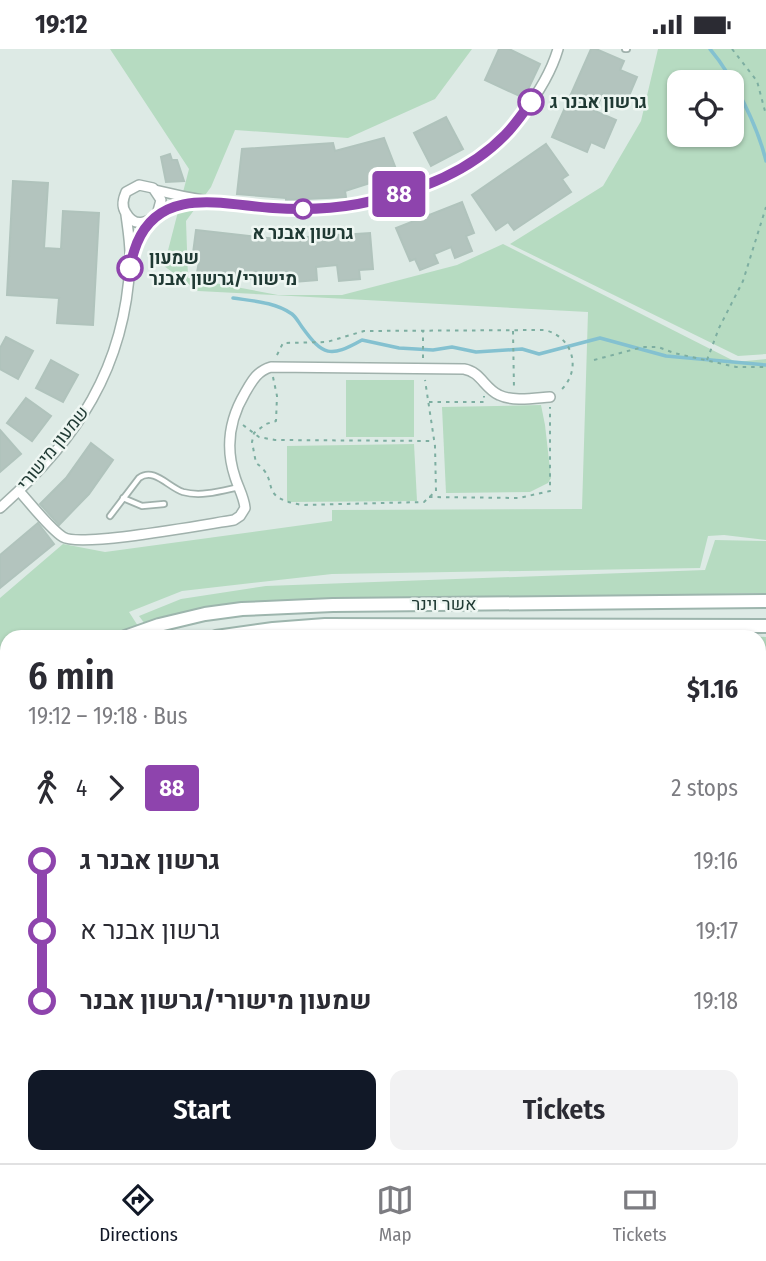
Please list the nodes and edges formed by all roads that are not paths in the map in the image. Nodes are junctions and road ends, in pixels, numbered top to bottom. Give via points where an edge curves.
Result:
1 (558, 49) edge
2 (155, 190) junction
3 (209, 202) junction
4 (126, 215) junction
5 (157, 215) junction
6 (148, 222) junction
7 (130, 262) junction
8 (550, 397) road end
9 (239, 487) junction
10 (19, 491) junction
11 (124, 498) junction
12 (164, 503) dead end
13 (0, 508) edge
14 (110, 516) dead end
15 (766, 601) edge
16 (766, 626) edge
17 (145, 630) edge
18 (266, 630) edge

1 - 3 street via 545,80 506,135 478,159 435,181 341,207
2 - 3 street
2 - 4 street via 142,184 128,190 123,204
2 - 5 street via 161,204
3 - 5 street via 182,204
4 - 6 street via 136,222
4 - 7 street, שמעון מישורי
5 - 6 street
6 - 7 street, שמעון מישורי
7 - 10 street, שמעון מישורי via 120,334 105,376 64,441
8 - 9 street via 499,395 472,370 464,369 271,367 255,377 233,418 228,442
9 - 10 street via 245,508 234,520 75,541 64,538
9 - 11 lane via 204,494 185,492 145,474
10 - 13 street, שמעון מישורי
11 - 12 lane via 136,505
11 - 14 lane
15 - 17 main road, אשר וינר via 242,609
16 - 18 main road, אשר וינר via 325,625

